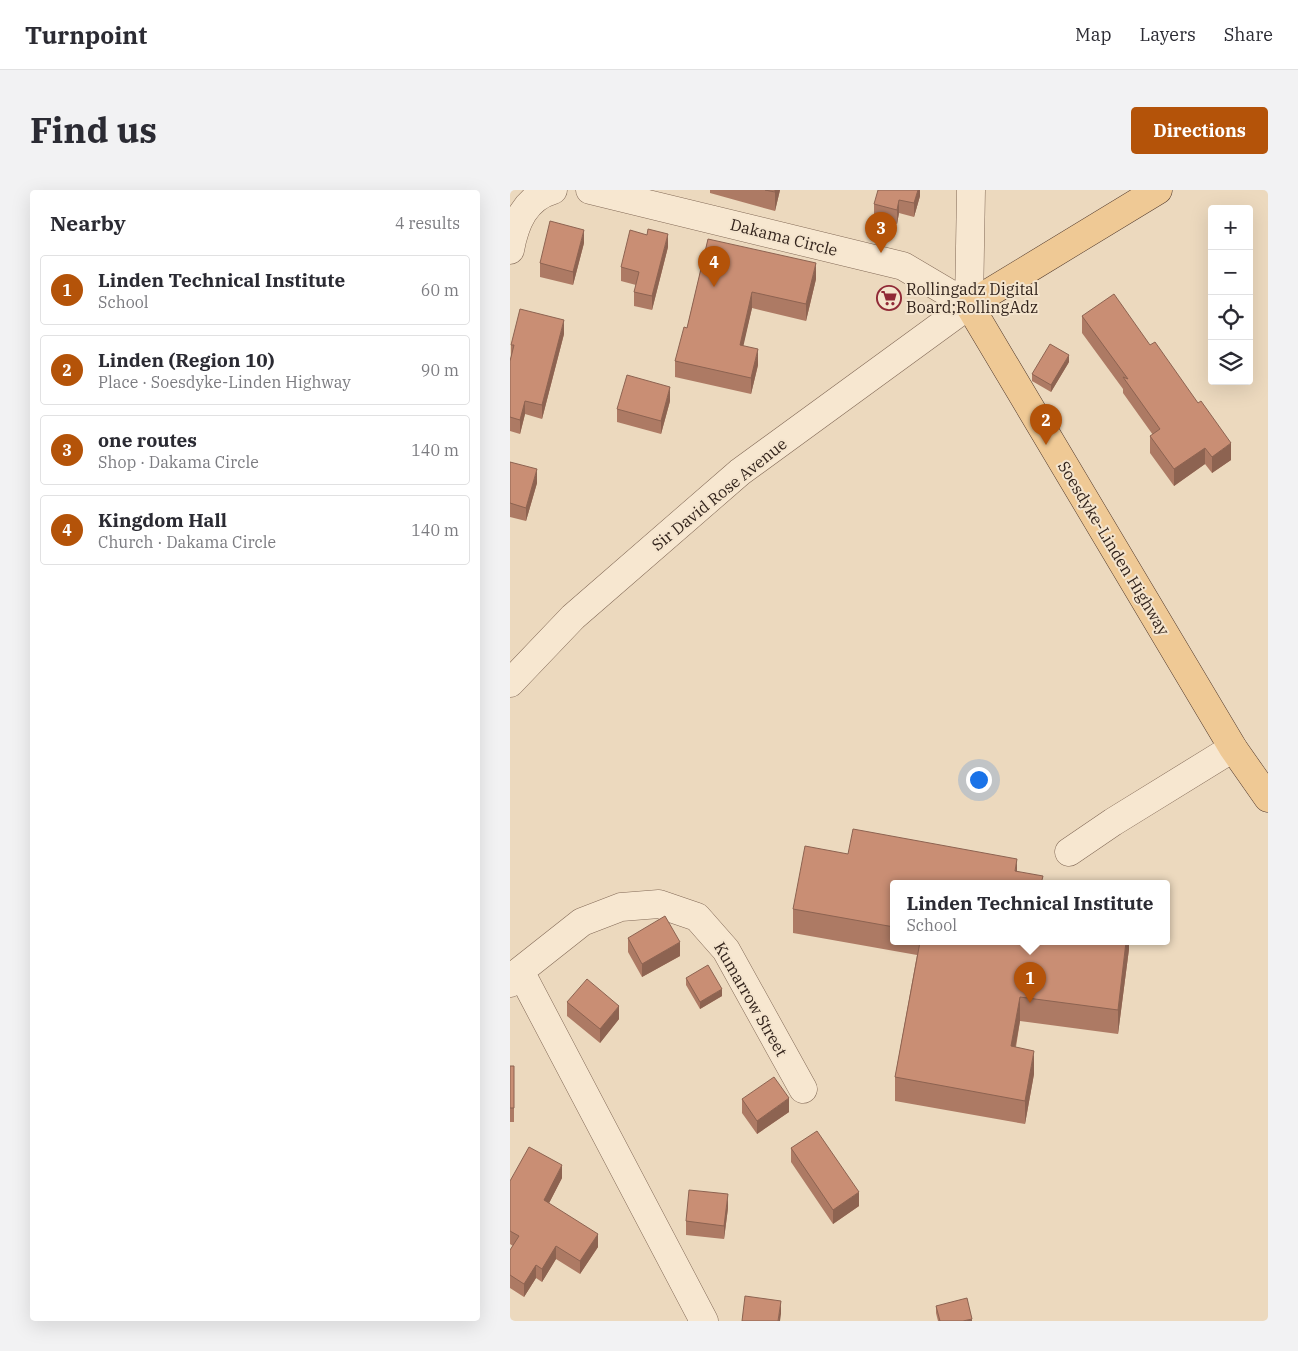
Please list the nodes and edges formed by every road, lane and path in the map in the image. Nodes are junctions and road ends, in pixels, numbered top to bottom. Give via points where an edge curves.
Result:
1 (553, 190) edge
2 (590, 190) edge
3 (971, 190) edge
4 (1158, 190) edge
5 (510, 250) edge
6 (969, 305) junction
7 (510, 683) edge
8 (1233, 748) junction
9 (1266, 788) edge
10 (1069, 852) dead end
11 (515, 977) edge
12 (803, 1089) dead end
13 (704, 1321) edge

1 - 5 street via 545,192 524,208 513,233
2 - 6 street, Dakama Circle via 903,266
3 - 6 street
4 - 6 main road
6 - 7 street, Sir David Rose Avenue via 740,472 573,617
6 - 8 main road, Soesdyke-Linden Highway
8 - 9 main road, Soesdyke-Linden Highway
8 - 10 street
11 - 12 street, Kumarrow Street via 582,922 621,907 659,904 697,917 726,950
11 - 13 street

